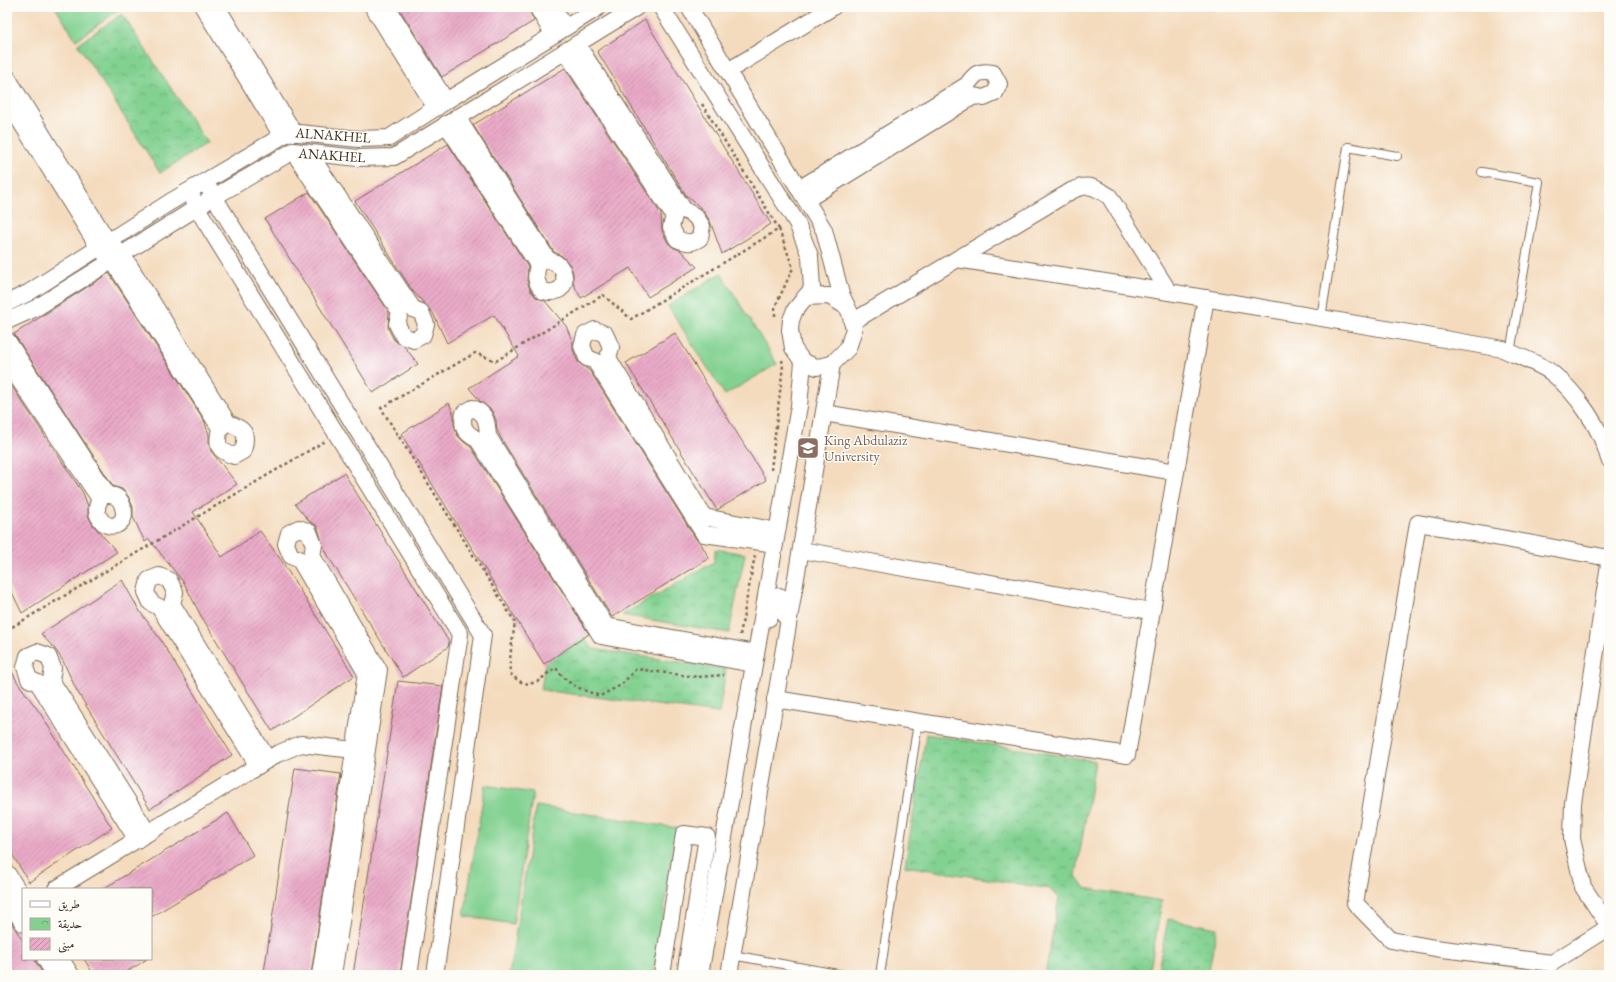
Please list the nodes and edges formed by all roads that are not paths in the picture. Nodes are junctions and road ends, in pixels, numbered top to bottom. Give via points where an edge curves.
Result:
1 (202, 7) edge
2 (217, 7) edge
3 (373, 7) edge
4 (387, 7) edge
5 (537, 7) edge
6 (553, 7) edge
7 (598, 7) edge
8 (637, 7) edge
9 (661, 7) edge
10 (689, 7) edge
11 (812, 7) edge
12 (833, 7) edge
13 (559, 31) junction
14 (571, 48) junction
15 (725, 67) junction
16 (7, 77) edge
17 (7, 100) edge
18 (441, 104) junction
19 (452, 121) junction
20 (288, 135) junction
21 (293, 151) junction
22 (309, 153) junction
23 (1397, 156) dead end
24 (1482, 172) dead end
25 (205, 182) junction
26 (190, 192) junction
27 (803, 195) junction
28 (214, 197) junction
29 (197, 208) junction
30 (104, 245) junction
31 (117, 257) junction
32 (957, 259) junction
33 (1168, 292) junction
34 (805, 297) junction
35 (1206, 298) junction
36 (7, 303) edge
37 (850, 314) junction
38 (1321, 318) junction
39 (7, 321) edge
40 (7, 340) edge
41 (1510, 353) junction
42 (7, 362) edge
43 (803, 362) junction
44 (832, 364) junction
45 (824, 413) junction
46 (1609, 458) edge
47 (1176, 472) junction
48 (777, 531) junction
49 (802, 542) junction
50 (1609, 558) edge
51 (1609, 564) edge
52 (1152, 611) junction
53 (760, 628) junction
54 (785, 642) junction
55 (755, 658) junction
56 (775, 699) junction
57 (918, 722) junction
58 (354, 750) junction
59 (263, 763) junction
60 (142, 836) junction
61 (7, 873) edge
62 (58, 888) edge
63 (22, 896) edge
64 (7, 898) edge
65 (22, 921) edge
66 (1609, 927) edge
67 (732, 955) junction
68 (46, 960) edge
69 (62, 960) edge
70 (55, 975) edge
71 (71, 975) edge
72 (320, 975) edge
73 (333, 975) edge
74 (409, 975) edge
75 (435, 975) edge
76 (662, 975) edge
77 (685, 975) edge
78 (700, 975) edge
79 (729, 975) edge
80 (843, 975) edge
81 (880, 975) edge

1 - 20 street
2 - 20 street
3 - 18 street
4 - 18 street
5 - 13 street
6 - 13 street
7 - 13 street, ALNAKHEL
8 - 14 street, ANAKHEL
9 - 34 street via 797,222 810,256 812,289
10 - 15 street
11 - 15 street
12 - 15 street
13 - 18 street, ALNAKHEL
14 - 14 street via 674,216 671,227 677,239 688,243 694,242 700,238 702,226 695,216 684,210
14 - 19 street, ANAKHEL
15 - 27 street
16 - 30 street
17 - 30 street
18 - 20 street, ALNAKHEL via 389,138
19 - 19 street via 538,265 535,275 537,284 543,291 558,291 563,286 563,270 558,264 548,260
19 - 22 street, ANAKHEL via 394,157 358,158
20 - 25 street, ALNAKHEL
21 - 22 street, ANAKHEL
21 - 22 street via 400,312 398,324 403,336 414,340 424,335 426,324 421,312 413,309
21 - 28 street, ANAKHEL
23 - 38 lane via 1348,147
24 - 41 lane via 1539,182
25 - 26 street, ALNAKHEL
25 - 28 street
26 - 29 street
26 - 30 street, ALNAKHEL
27 - 27 street via 974,96 984,98 995,93 999,84 993,73 983,71 974,75 967,85
27 - 37 street via 824,230 841,294
28 - 29 street, ANAKHEL
28 - 75 street via 482,635
29 - 31 street, ANAKHEL
29 - 74 street via 460,634
30 - 31 street
30 - 36 street, ALNAKHEL via 28,294
31 - 31 street via 220,428 217,439 219,446 223,452 234,456 243,451 245,434 238,427 228,423
31 - 39 street, ANAKHEL via 36,308
32 - 33 street
32 - 33 street via 1083,185 1109,196
32 - 37 street
33 - 35 street
34 - 37 street via 829,296
34 - 43 street via 795,310 790,330 793,348
35 - 38 street
35 - 47 street
37 - 44 street via 854,329 848,348
38 - 41 street via 1502,349
40 - 42 street via 108,495 119,499 124,512 123,520 118,524 112,526 100,519 97,508 100,499
41 - 46 street via 1552,372 1582,404
43 - 44 street via 817,367
43 - 48 street via 799,406
44 - 45 street
45 - 47 street
45 - 49 street
47 - 52 street
48 - 48 street via 704,517 608,358 611,347 605,334 595,330 585,335 582,346 587,358 595,361 704,534
48 - 49 street via 786,526 780,562 783,568 788,566 793,548
48 - 53 street
49 - 52 street
49 - 54 street
50 - 66 street via 1418,523 1355,903 1391,940 1552,963
51 - 66 street via 1573,803 1572,839 1583,886
52 - 57 street via 1127,755
53 - 54 street via 772,614 778,596 785,599
53 - 55 street
54 - 56 street
55 - 55 street via 606,626 488,436 488,423 482,412 473,408 464,413 462,424 468,435 478,440 601,636
55 - 78 street
56 - 57 street
56 - 67 street
57 - 81 lane
58 - 59 street via 301,744
58 - 72 street
58 - 73 street via 366,673 299,559 291,556 286,544 289,533 298,528 309,532 314,545 312,556 379,670
59 - 59 street via 172,604 175,592 170,580 159,576 149,580 146,592 151,603 159,607
59 - 60 street
60 - 60 street via 51,680 53,668 48,656 37,652 28,656 25,667 29,679 38,682
60 - 62 street
61 - 63 street
64 - 65 street
67 - 79 street
67 - 80 lane
68 - 70 street
69 - 71 street
76 - 77 street via 684,834 707,837

